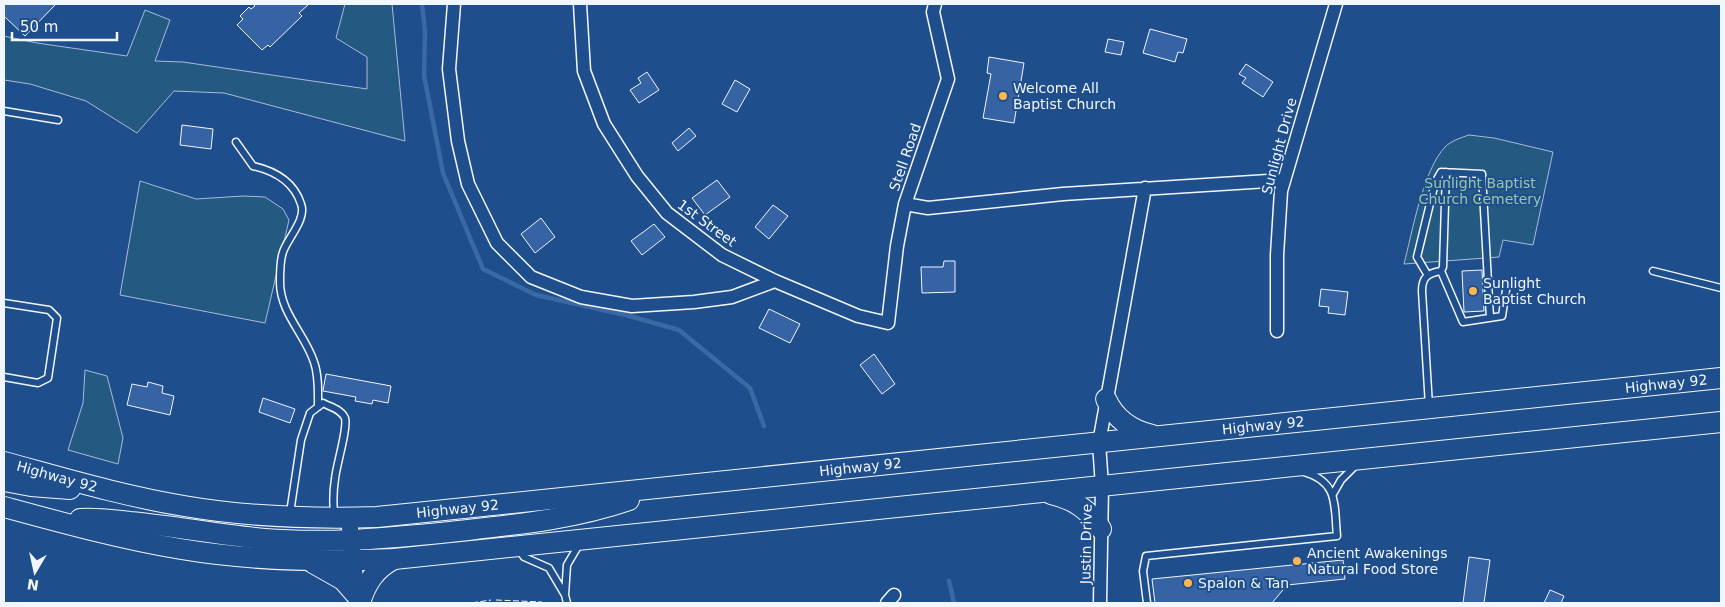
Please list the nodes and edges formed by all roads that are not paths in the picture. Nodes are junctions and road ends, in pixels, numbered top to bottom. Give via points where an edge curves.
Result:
1 (454, 4) edge
2 (580, 4) edge
3 (922, 4) edge
4 (1336, 4) edge
5 (934, 8) edge
6 (4, 111) edge
7 (58, 120) dead end
8 (236, 142) dead end
9 (1446, 172) junction
10 (1283, 180) junction
11 (1145, 188) junction
12 (905, 204) junction
13 (1441, 271) junction
14 (1653, 271) dead end
15 (1427, 274) junction
16 (774, 281) junction
17 (1507, 284) dead end
18 (1721, 288) edge
19 (4, 303) edge
20 (1490, 318) junction
21 (888, 323) joint
22 (1277, 331) dead end
23 (4, 377) edge
24 (1721, 378) edge
25 (1106, 399) junction
26 (318, 407) junction
27 (1429, 408) junction
28 (1721, 422) edge
29 (1156, 436) junction
30 (1099, 443) junction
31 (1365, 458) junction
32 (4, 462) edge
33 (1283, 467) junction
34 (4, 481) edge
35 (1102, 486) junction
36 (107, 489) junction
37 (652, 489) junction
38 (1039, 493) junction
39 (1333, 494) junction
40 (4, 507) edge
41 (289, 517) junction
42 (341, 518) junction
43 (56, 521) junction
44 (1101, 529) junction
45 (351, 540) junction
46 (581, 541) junction
47 (516, 548) junction
48 (394, 559) junction
49 (306, 560) junction
50 (353, 560) junction
51 (565, 595) junction
52 (358, 601) edge
53 (567, 603) edge
54 (1100, 603) edge
55 (1147, 603) edge

1 - 16 street via 449,69 458,141 468,184 497,243 531,277 581,297 632,306 732,297
2 - 16 street, 1st Street via 584,71 604,124 637,176 667,213 722,255
3 - 5 street
4 - 10 street, Sunlight Drive
5 - 12 street, Stell Road via 948,79
6 - 7 lane
8 - 26 lane via 253,166 268,169 295,188 303,206 298,225 282,252 280,284 285,309 314,362
9 - 13 lane
9 - 15 lane via 1441,172 1435,183 1417,256
9 - 20 lane via 1482,174
10 - 11 street
10 - 22 street, Sunlight Drive via 1279,200
11 - 12 street via 928,208
11 - 25 street
12 - 21 street, Stell Road
13 - 15 lane
13 - 20 lane via 1463,322
14 - 18 lane
15 - 27 lane via 1422,290
16 - 21 street, 1st Street via 858,316
17 - 20 lane via 1502,316
19 - 23 lane via 49,310 57,318 48,378 38,383
24 - 27 main road, Highway 92
25 - 29 main road via 1125,424
25 - 30 street
26 - 41 lane via 310,413 301,440
26 - 42 lane via 323,404 340,411 345,419 333,502
27 - 29 main road, Highway 92
28 - 31 main road
29 - 30 main road, Highway 92
30 - 35 street
30 - 37 main road, Highway 92
31 - 33 main road
31 - 39 lane via 1341,480
32 - 36 main road, Highway 92
33 - 35 main road
33 - 39 lane via 1316,476
34 - 36 main road via 53,488
35 - 38 main road
35 - 44 street, Justin Drive
36 - 41 main road, Highway 92 via 184,506
37 - 42 main road, Highway 92
37 - 45 main road via 605,508 558,519
38 - 44 main road via 1074,502 1092,515
38 - 46 main road
39 - 55 lane via 1337,536 1146,556 1143,571
40 - 43 main road
41 - 42 main road, Highway 92
42 - 45 street
43 - 45 main road via 99,519 267,539
43 - 49 main road via 182,549
44 - 54 street, Justin Drive
45 - 50 street
46 - 47 main road
46 - 51 lane via 567,565
47 - 48 main road
47 - 51 lane via 524,557 549,568
48 - 50 main road
48 - 52 main road via 371,577
49 - 50 main road
49 - 52 main road via 343,580
50 - 52 street
51 - 53 lane

